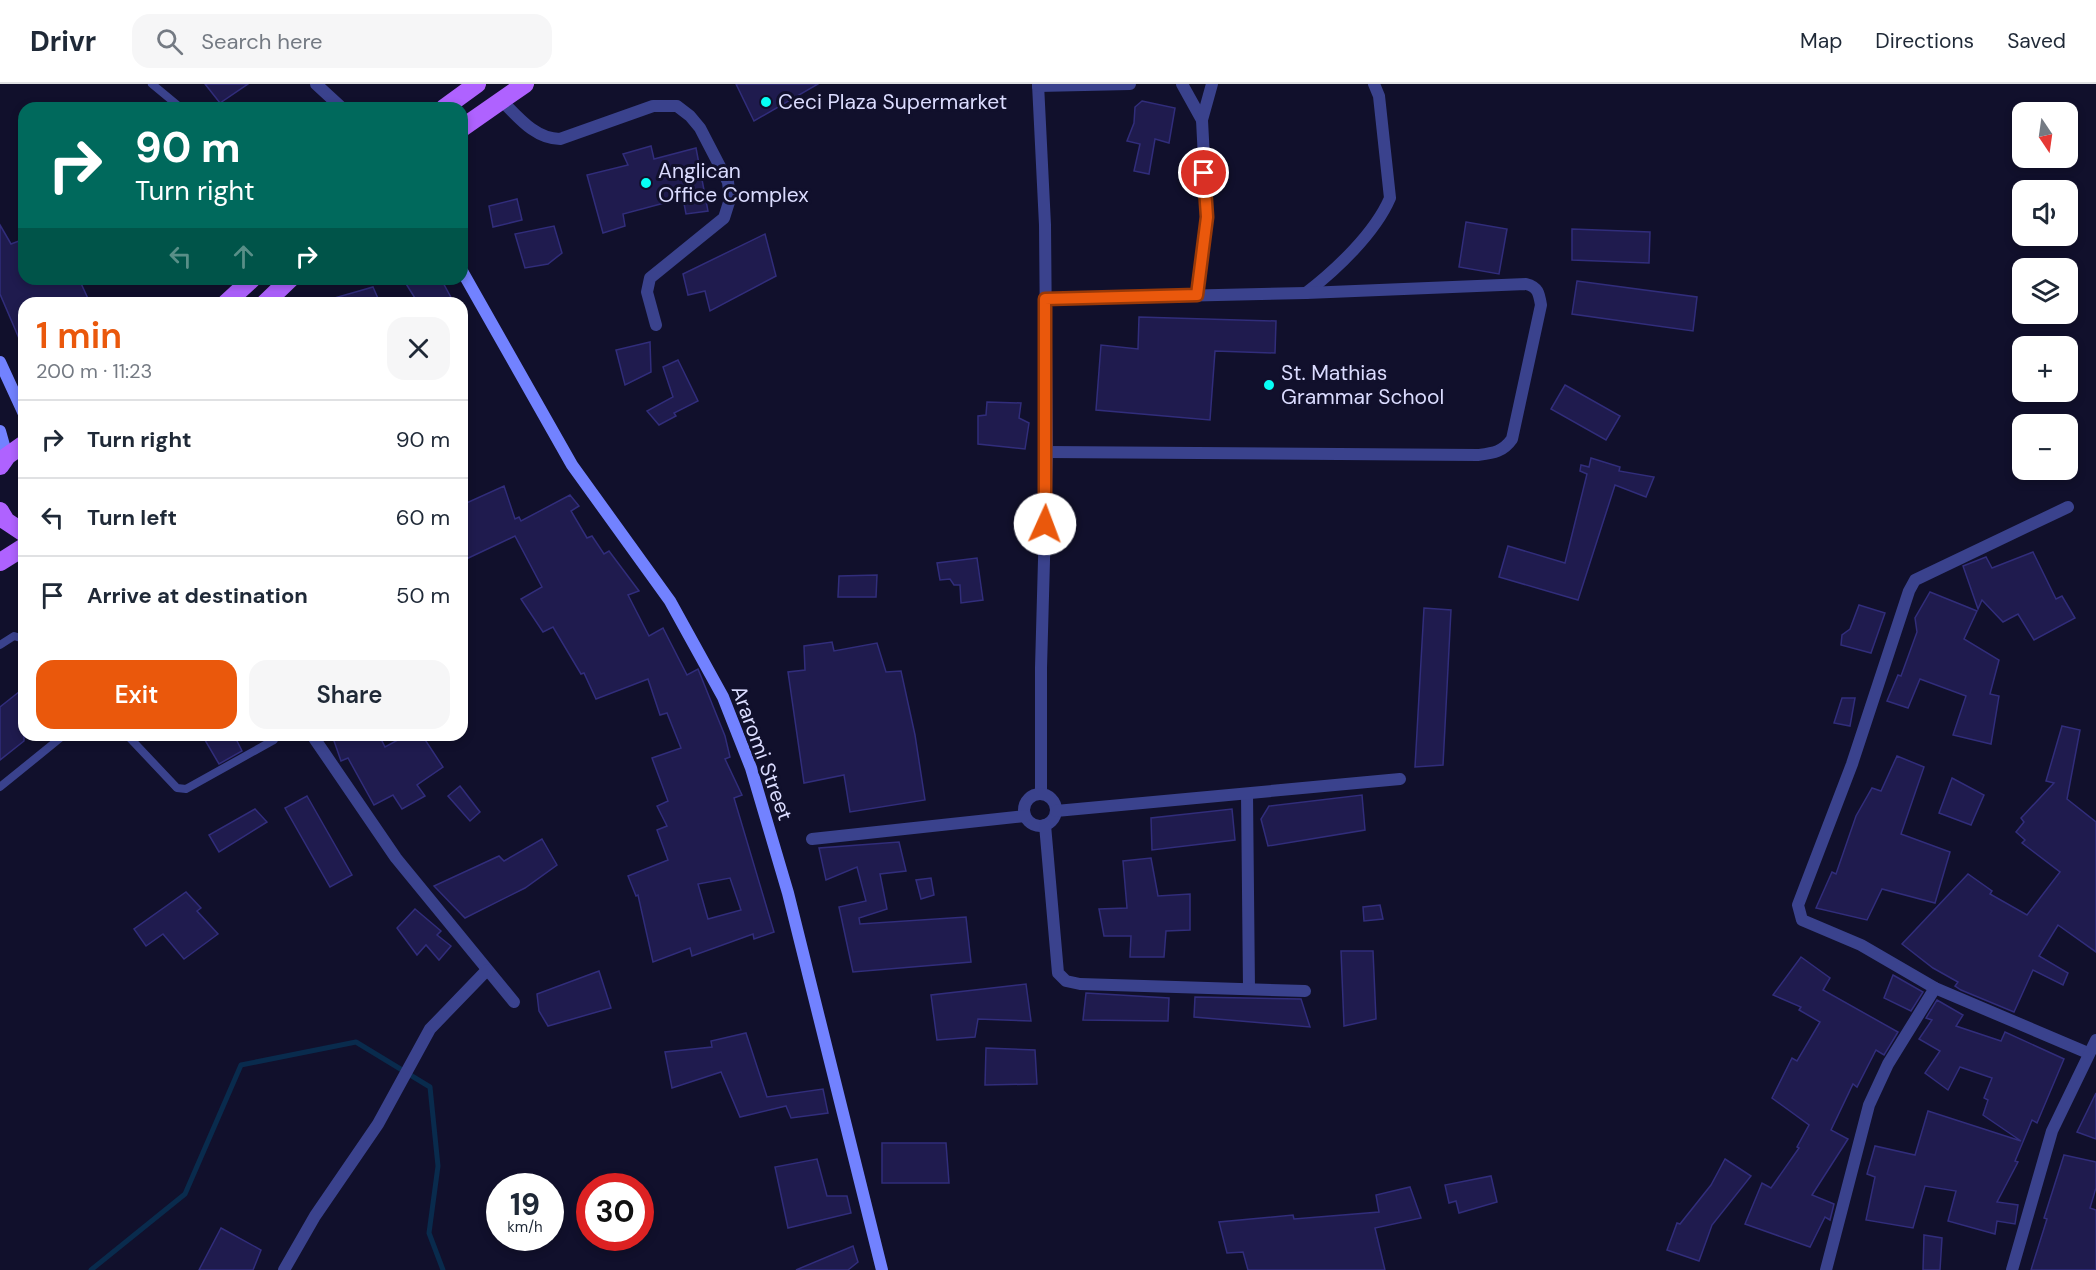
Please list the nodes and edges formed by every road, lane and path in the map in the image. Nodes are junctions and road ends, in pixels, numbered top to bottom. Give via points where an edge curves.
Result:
1 (152, 84) edge
2 (316, 84) edge
3 (477, 84) edge
4 (525, 84) edge
5 (1130, 84) edge
6 (1182, 84) edge
7 (1212, 84) edge
8 (1374, 84) edge
9 (1038, 85) edge
10 (501, 100) junction
11 (174, 102) edge
12 (336, 102) edge
13 (452, 102) edge
14 (1202, 120) junction
15 (468, 124) edge
16 (468, 283) edge
17 (246, 285) edge
18 (284, 285) edge
19 (1306, 293) junction
20 (1197, 295) junction
21 (232, 297) edge
22 (271, 297) edge
23 (1045, 299) junction
24 (656, 325) dead end
25 (0, 362) edge
26 (18, 401) edge
27 (0, 431) edge
28 (18, 449) edge
29 (1047, 452) junction
30 (3, 461) edge
31 (2068, 507) dead end
32 (0, 511) edge
33 (18, 529) edge
34 (18, 551) edge
35 (0, 562) edge
36 (18, 635) edge
37 (0, 645) edge
38 (57, 741) edge
39 (132, 741) edge
40 (272, 741) edge
41 (316, 741) edge
42 (1400, 779) dead end
43 (0, 787) edge
44 (1041, 794) junction
45 (1247, 794) junction
46 (1056, 811) junction
47 (1024, 816) junction
48 (1045, 825) junction
49 (812, 839) dead end
50 (487, 970) junction
51 (1935, 987) junction
52 (1250, 989) junction
53 (1305, 991) dead end
54 (514, 1002) dead end
55 (2096, 1040) edge
56 (2088, 1053) junction
57 (284, 1270) edge
58 (882, 1270) edge
59 (1826, 1270) edge
60 (2012, 1270) edge

1 - 11 lane
2 - 12 street
3 - 13 main road
4 - 10 main road
5 - 9 street
6 - 14 street
7 - 14 street
8 - 19 street via 1379,96 1390,198 1384,211 1333,272
9 - 23 street
10 - 15 main road
10 - 24 street via 528,127 549,139 560,139 653,106 677,106 700,128 728,182 730,199 724,218 650,278 647,292
14 - 20 street via 1207,217
16 - 58 street, Araromi Street via 572,465 670,600 723,697 751,768 788,893
17 - 21 main road
18 - 22 main road
19 - 20 street
19 - 29 street via 1534,286 1540,305 1512,439 1497,452 1478,455
20 - 23 street
23 - 29 street
25 - 26 street
27 - 30 street
28 - 30 main road
29 - 44 street
31 - 51 street via 1916,580 1798,905 1802,920 1861,945
32 - 33 main road
34 - 35 main road
36 - 37 lane
38 - 43 lane
39 - 40 lane via 177,788 186,789
41 - 50 street via 396,858
42 - 45 street
44 - 46 street via 1052,799
44 - 47 street via 1029,798
45 - 46 street
45 - 52 street
46 - 48 street
47 - 48 street via 1033,825
47 - 49 street
48 - 52 street via 1061,978 1080,984
50 - 54 street
50 - 57 street via 430,1029 378,1124 315,1216
51 - 56 street
51 - 59 street via 1888,1064 1869,1106
52 - 53 street
55 - 56 street
56 - 60 street via 2052,1131

